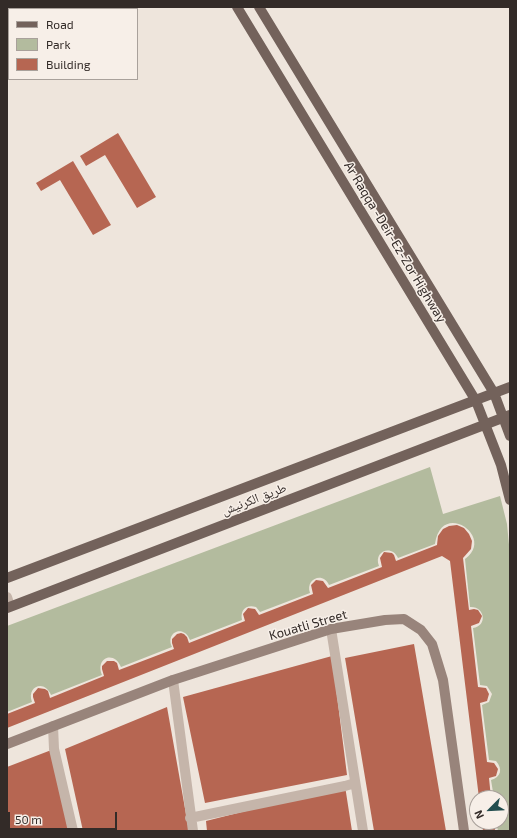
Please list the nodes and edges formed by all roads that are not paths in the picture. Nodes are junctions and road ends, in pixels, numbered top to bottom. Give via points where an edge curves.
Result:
1 (237, 7) edge
2 (259, 7) edge
3 (510, 387) edge
4 (494, 393) junction
5 (476, 401) junction
6 (507, 417) edge
7 (485, 425) junction
8 (510, 436) edge
9 (510, 500) edge
10 (7, 578) edge
11 (8, 604) edge
12 (331, 629) junction
13 (173, 680) junction
14 (53, 726) junction
15 (7, 744) edge
16 (355, 782) junction
17 (190, 818) junction
18 (73, 831) edge
19 (193, 831) edge
20 (363, 831) edge
21 (464, 831) edge

1 - 5 main road, Ar Raqqa -Deir-Ez-Zor Highway
2 - 4 main road, Ar Raqqa -Deir-Ez-Zor Highway
3 - 4 main road, طريق الكرنيش
4 - 5 main road, طريق الكرنيش
4 - 6 main road, Ar Raqqa -Deir-Ez-Zor Highway
5 - 7 main road, Ar Raqqa -Deir-Ez-Zor Highway
5 - 10 main road, طريق الكرنيش
6 - 7 main road, طريق الكرنيش
6 - 8 main road, Ar Raqqa -Deir-Ez-Zor Highway
7 - 9 main road, Ar Raqqa -Deir-Ez-Zor Highway via 501,465
7 - 11 main road, طريق الكرنيش
12 - 13 street, Kouatli Street
12 - 16 street
12 - 21 street, Kouatli Street via 404,619 421,630 432,644 443,680
13 - 14 street, Kouatli Street
13 - 17 street
14 - 15 street, Kouatli Street
14 - 18 street via 54,749
16 - 17 street
16 - 20 street
17 - 19 street

